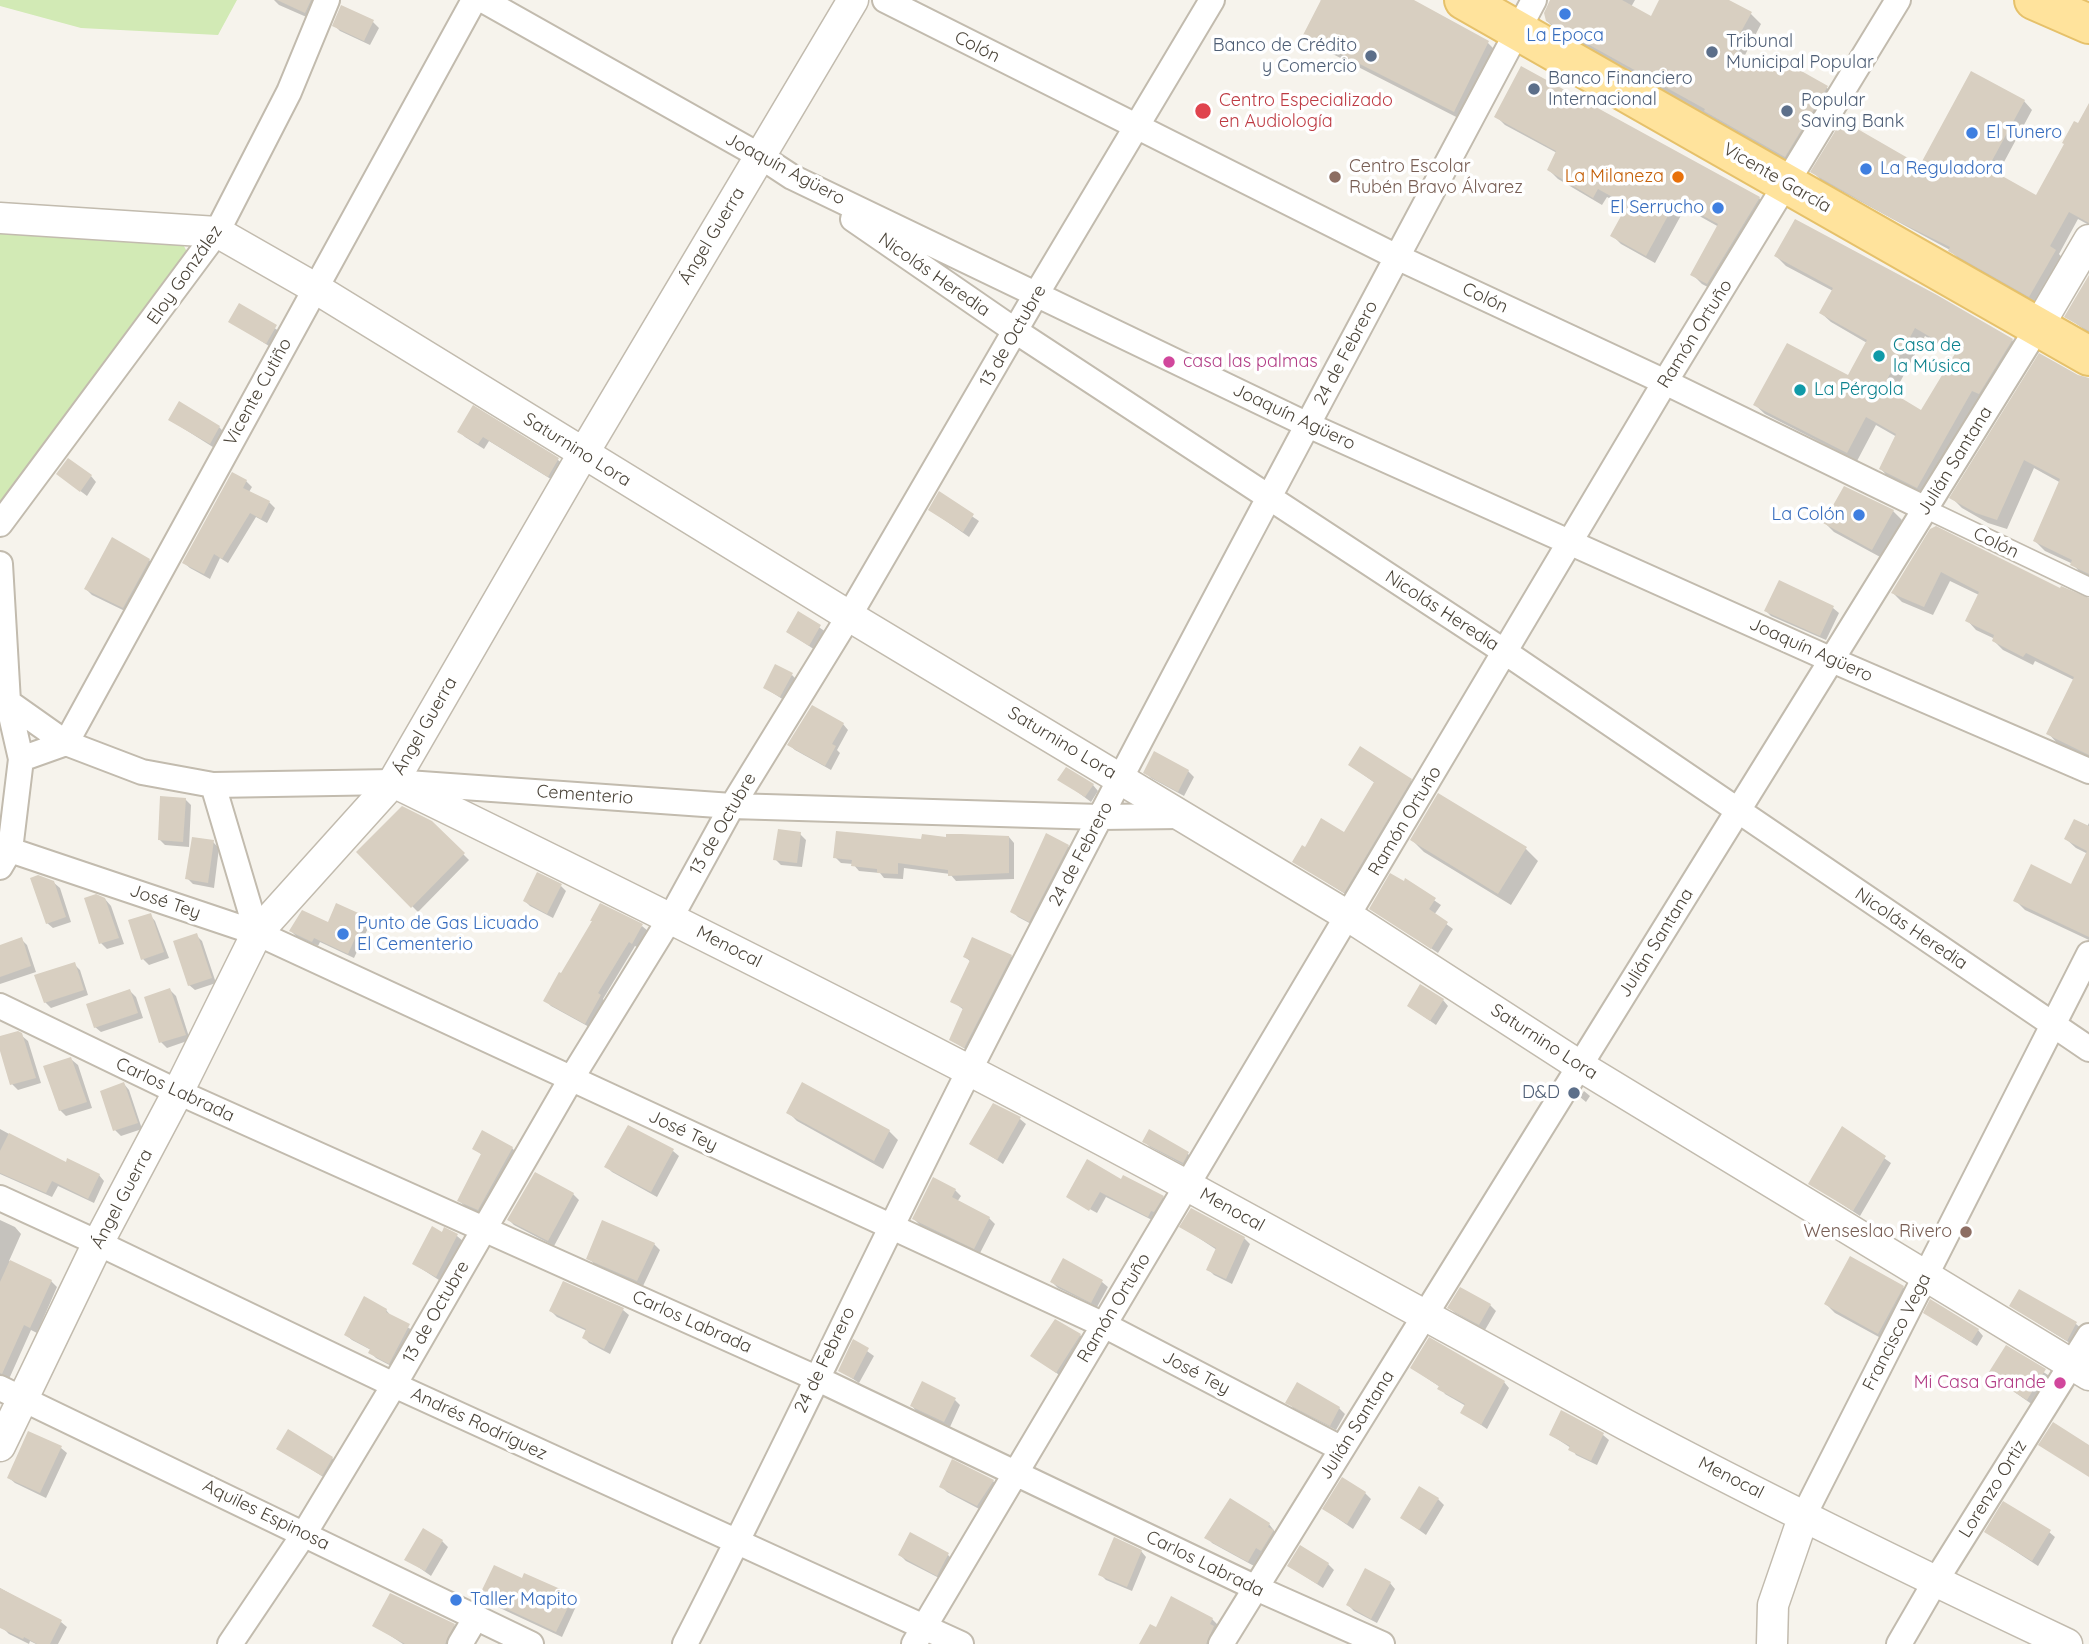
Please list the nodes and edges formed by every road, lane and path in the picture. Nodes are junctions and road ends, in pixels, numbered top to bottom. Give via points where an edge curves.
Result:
1 (327, 0) edge
2 (474, 0) edge
3 (483, 0) edge
4 (853, 0) edge
5 (885, 0) edge
6 (1212, 0) edge
7 (1464, 0) edge
8 (1898, 0) edge
9 (2035, 0) edge
10 (1526, 15) edge
11 (2089, 24) edge
12 (1136, 127) junction
13 (760, 156) junction
14 (792, 177) junction
15 (1788, 183) junction
16 (0, 218) edge
17 (217, 232) junction
18 (2089, 240) edge
19 (1397, 257) junction
20 (315, 288) junction
21 (1037, 293) junction
22 (2038, 327) junction
23 (1017, 332) junction
24 (2089, 356) edge
25 (1665, 382) junction
26 (1308, 425) junction
27 (583, 454) junction
28 (1269, 499) junction
29 (1926, 509) junction
30 (0, 524) edge
31 (1570, 542) junction
32 (0, 564) edge
33 (2089, 587) edge
34 (849, 616) junction
35 (1505, 652) junction
36 (1832, 660) junction
37 (8, 702) junction
38 (66, 743) junction
39 (21, 759) junction
40 (2089, 771) edge
41 (1121, 778) junction
42 (393, 782) junction
43 (213, 785) junction
44 (732, 806) junction
45 (1738, 811) junction
46 (1181, 816) junction
47 (1100, 817) junction
48 (5, 858) edge
49 (1348, 916) junction
50 (671, 917) junction
51 (257, 933) junction
52 (2089, 954) edge
53 (0, 1006) edge
54 (2054, 1026) junction
55 (2089, 1049) edge
56 (1580, 1066) junction
57 (970, 1070) junction
58 (571, 1079) junction
59 (178, 1092) junction
60 (1187, 1186) junction
61 (0, 1198) edge
62 (891, 1227) junction
63 (483, 1229) junction
64 (99, 1243) junction
65 (1925, 1276) junction
66 (1424, 1316) junction
67 (1104, 1325) junction
68 (2089, 1336) edge
69 (2080, 1369) edge
70 (816, 1378) junction
71 (394, 1385) junction
72 (12, 1393) edge
73 (0, 1446) edge
74 (1342, 1449) junction
75 (1017, 1473) junction
76 (1804, 1515) junction
77 (304, 1534) junction
78 (738, 1542) junction
79 (1935, 1582) junction
80 (1256, 1588) junction
81 (476, 1617) junction
82 (919, 1636) edge
83 (230, 1644) edge
84 (460, 1644) edge
85 (531, 1644) edge
86 (685, 1644) edge
87 (961, 1644) edge
88 (1221, 1644) edge
89 (1382, 1644) edge
90 (1772, 1644) edge
91 (1899, 1644) edge
92 (2067, 1644) edge

1 - 17 street, Eloy González via 289,93
2 - 20 street, Vicente Cutiño
3 - 13 street, Joaquín Agüero
4 - 13 street, Ángel Guerra
5 - 12 street, Colón
6 - 12 street, 13 de Octubre
7 - 10 main road, Vicente García
8 - 15 street, Ramón Ortuño
9 - 11 main road
10 - 15 main road, Vicente García
10 - 19 street, 24 de Febrero
12 - 19 street, Colón
12 - 21 street, 13 de Octubre
13 - 14 street, Joaquín Agüero
13 - 27 street, Ángel Guerra
14 - 21 street, Joaquín Agüero
14 - 23 street, Nicolás Heredia
15 - 22 main road, Vicente García
15 - 25 street, Ramón Ortuño
16 - 17 street, Saturnino Lora
17 - 20 street, Saturnino Lora
17 - 30 street, Eloy González
18 - 22 street, Julián Santana
19 - 25 street, Colón
19 - 26 street, 24 de Febrero
20 - 27 street, Saturnino Lora
20 - 38 street, Vicente Cutiño
21 - 23 street, 13 de Octubre
21 - 26 street, Joaquín Agüero
22 - 24 main road, Vicente García
22 - 29 street, Julián Santana
23 - 28 street, Nicolás Heredia
23 - 34 street, 13 de Octubre
25 - 29 street, Colón
25 - 31 street, Ramón Ortuño
26 - 28 street, 24 de Febrero
26 - 31 street, Joaquín Agüero
27 - 34 street, Saturnino Lora
27 - 42 street, Ángel Guerra
28 - 35 street, Nicolás Heredia
28 - 41 street, 24 de Febrero
29 - 33 street, Colón
29 - 36 street, Julián Santana
31 - 35 street, Ramón Ortuño
31 - 36 street, Joaquín Agüero
32 - 37 street
34 - 41 street, Saturnino Lora
34 - 44 street, 13 de Octubre
35 - 45 street, Nicolás Heredia
35 - 49 street, Ramón Ortuño
36 - 40 street, Joaquín Agüero
36 - 45 street, Julián Santana
37 - 38 street, Cementerio
37 - 39 street
38 - 39 street
38 - 43 street, Cementerio via 142,772
39 - 48 street
41 - 46 street, Saturnino Lora
41 - 47 street, 24 de Febrero
42 - 43 street, Cementerio
42 - 44 street, Cementerio
42 - 50 street, Menocal
42 - 51 street, Ángel Guerra
43 - 51 street
44 - 47 street, Cementerio
44 - 50 street, 13 de Octubre
45 - 54 street, Nicolás Heredia
45 - 56 street, Julián Santana
46 - 47 street, Cementerio
46 - 49 street, Saturnino Lora
47 - 57 street, 24 de Febrero
48 - 51 street, José Tey
49 - 56 street, Saturnino Lora
49 - 60 street, Ramón Ortuño
50 - 57 street, Menocal
50 - 58 street, 13 de Octubre
51 - 58 street, José Tey
51 - 59 street, Ángel Guerra
52 - 54 street, Francisco Vega
53 - 59 street, Carlos Labrada
54 - 55 street, Nicolás Heredia
54 - 65 street, Francisco Vega
56 - 65 street, Saturnino Lora
56 - 66 street, Julián Santana
57 - 60 street, Menocal
57 - 62 street, 24 de Febrero
58 - 62 street, José Tey
58 - 63 street, 13 de Octubre
59 - 63 street, Carlos Labrada
59 - 64 street, Ángel Guerra
60 - 66 street, Menocal
60 - 67 street, Ramón Ortuño
61 - 64 street, Andrés Rodríguez
62 - 67 street, José Tey
62 - 70 street, 24 de Febrero
63 - 70 street, Carlos Labrada
63 - 71 street, 13 de Octubre
64 - 71 street, Andrés Rodríguez
64 - 72 street, Ángel Guerra
65 - 69 street, Saturnino Lora
65 - 76 street, Francisco Vega
66 - 74 street, Julián Santana
66 - 76 street, Menocal
67 - 74 street, José Tey
67 - 75 street, Ramón Ortuño
68 - 69 street, Lorenzo Ortiz
69 - 79 street, Lorenzo Ortiz
70 - 75 street, Carlos Labrada
70 - 78 street, 24 de Febrero
71 - 77 street, 13 de Octubre
71 - 78 street, Andrés Rodríguez
72 - 73 street, Ángel Guerra
72 - 77 street, Aquiles Espinosa
74 - 80 street, Julián Santana
75 - 80 street, Carlos Labrada
75 - 82 street, Ramón Ortuño
76 - 79 street, Menocal
76 - 90 street, Francisco Vega via 1773,1605
77 - 81 street, Aquiles Espinosa
77 - 83 street, 13 de Octubre
78 - 82 street, Andrés Rodríguez
78 - 86 street, 24 de Febrero
79 - 91 street, Lorenzo Ortiz
79 - 92 street, Menocal
80 - 88 street, Julián Santana
80 - 89 street, Carlos Labrada
81 - 84 street
81 - 85 street, Aquiles Espinosa
82 - 87 street, Andrés Rodríguez

